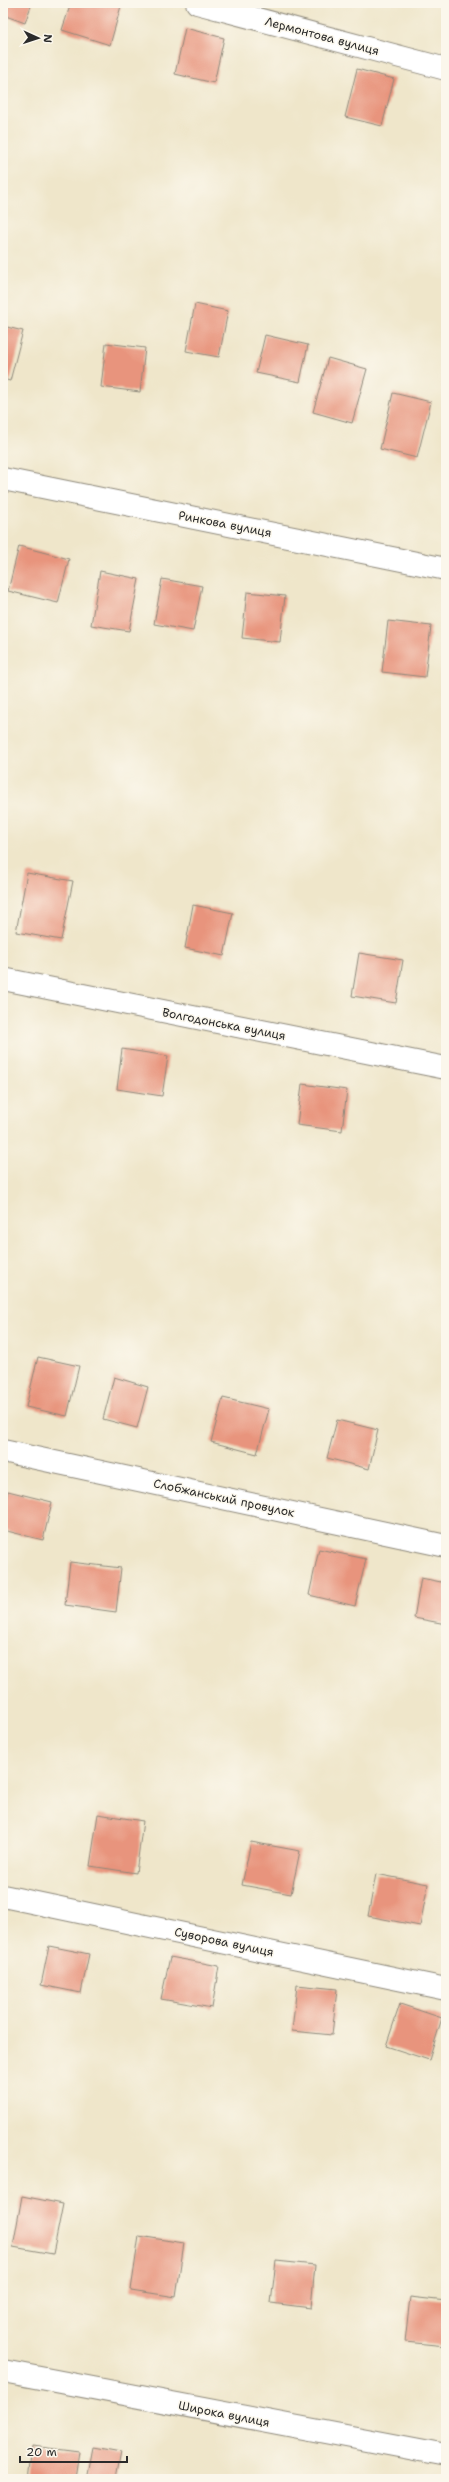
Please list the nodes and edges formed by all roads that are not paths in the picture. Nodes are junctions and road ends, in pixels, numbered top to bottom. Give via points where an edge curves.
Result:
1 (197, 3) edge
2 (446, 69) edge
3 (3, 479) edge
4 (446, 569) edge
5 (3, 979) edge
6 (446, 1068) edge
7 (3, 1450) edge
8 (446, 1546) edge
9 (3, 1896) edge
10 (446, 1989) edge
11 (3, 2371) edge
12 (446, 2455) edge

1 - 2 street, Лермонтова вулиця
3 - 4 street, Ринкова вулиця
5 - 6 street, Волгодонська вулиця
7 - 8 street, Слобжанський провулок
9 - 10 street, Суворова вулиця
11 - 12 street, Широка вулиця

